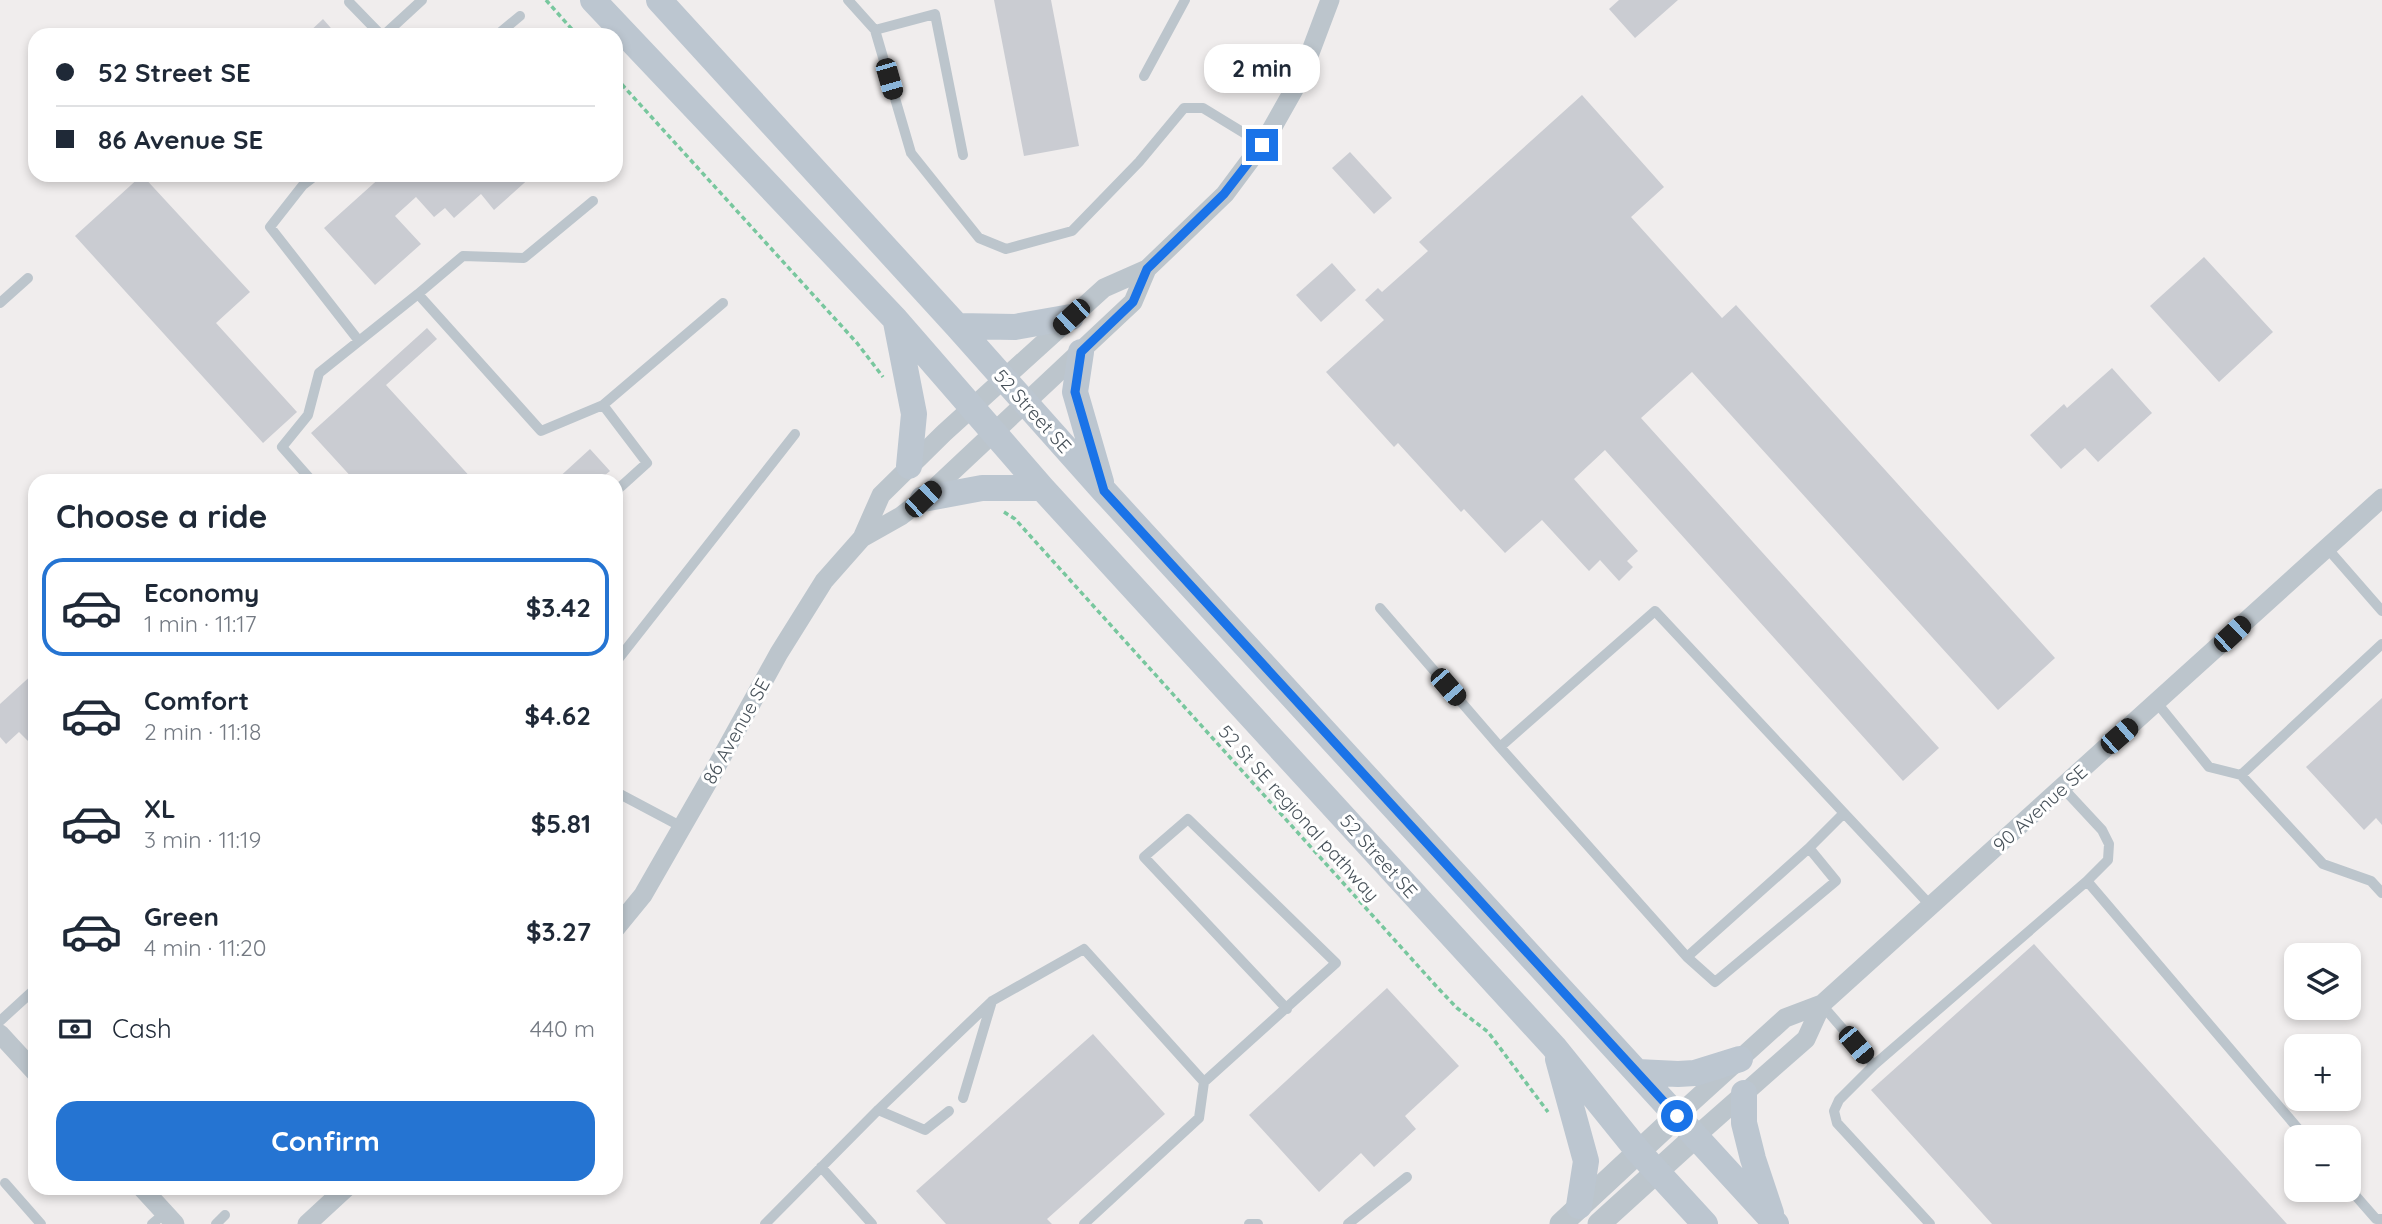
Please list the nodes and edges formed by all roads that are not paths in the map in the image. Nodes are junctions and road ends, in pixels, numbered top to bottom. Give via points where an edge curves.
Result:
1 (422, 0) edge
2 (593, 0) edge
3 (659, 0) edge
4 (848, 0) edge
5 (1185, 0) edge
6 (1330, 0) edge
7 (349, 2) dead end
8 (520, 16) dead end
9 (375, 28) edge
10 (390, 28) edge
11 (505, 28) edge
12 (620, 28) edge
13 (875, 30) junction
14 (623, 32) edge
15 (1144, 76) dead end
16 (1262, 145) junction
17 (963, 155) dead end
18 (301, 182) edge
19 (307, 182) edge
20 (303, 185) junction
21 (593, 201) dead end
22 (1147, 269) junction
23 (28, 278) dead end
24 (418, 294) junction
25 (0, 303) edge
26 (723, 303) dead end
27 (1071, 317) junction
28 (896, 320) junction
29 (957, 326) junction
30 (359, 341) junction
31 (1081, 352) junction
32 (1004, 379) junction
33 (1025, 403) junction
34 (603, 405) junction
35 (973, 407) junction
36 (994, 431) junction
37 (795, 434) dead end
38 (909, 466) junction
39 (307, 474) edge
40 (623, 485) edge
41 (1042, 488) junction
42 (1104, 491) junction
43 (2382, 498) edge
44 (923, 499) junction
45 (862, 538) junction
46 (2327, 548) junction
47 (1380, 608) dead end
48 (2382, 611) edge
49 (2382, 644) edge
50 (623, 653) edge
51 (2157, 703) junction
52 (1500, 747) junction
53 (2241, 775) junction
54 (2062, 787) junction
55 (623, 796) edge
56 (1844, 813) junction
57 (682, 827) junction
58 (1809, 848) junction
59 (2087, 881) junction
60 (2382, 893) edge
61 (1931, 906) junction
62 (623, 919) edge
63 (1687, 957) junction
64 (28, 995) edge
65 (992, 1001) junction
66 (1822, 1004) junction
67 (1287, 1009) junction
68 (0, 1021) edge
69 (0, 1034) edge
70 (1554, 1047) junction
71 (1740, 1059) junction
72 (28, 1064) edge
73 (1874, 1065) junction
74 (1637, 1072) junction
75 (1204, 1082) junction
76 (1744, 1093) junction
77 (963, 1098) dead end
78 (878, 1110) junction
79 (948, 1111) dead end
80 (1677, 1116) junction
81 (2295, 1125) edge
82 (1696, 1136) junction
83 (1638, 1151) junction
84 (821, 1167) junction
85 (1656, 1171) junction
86 (1407, 1177) dead end
87 (5, 1183) dead end
88 (147, 1195) edge
89 (338, 1195) edge
90 (2361, 1202) edge
91 (225, 1215) dead end
92 (1570, 1215) edge
93 (2382, 1219) edge
94 (164, 1220) edge
95 (1775, 1223) edge
96 (41, 1224) edge
97 (216, 1224) edge
98 (307, 1224) edge
99 (765, 1224) edge
100 (872, 1224) edge
101 (1084, 1224) edge
102 (1249, 1224) edge
103 (1258, 1224) edge
104 (1348, 1224) edge
105 (1599, 1224) edge
106 (1705, 1224) edge
107 (1930, 1224) edge

1 - 10 lane
2 - 12 main road, 52 Street SE
3 - 29 main road, 52 Street SE
4 - 13 lane
5 - 15 lane
6 - 16 street, 86 Avenue SE via 1301,77
7 - 9 lane
8 - 11 lane
13 - 16 lane via 911,153 979,238 1006,249 1072,231 1185,108 1203,108
13 - 17 lane via 935,15
14 - 28 main road, 52 Street SE
16 - 22 street, 86 Avenue SE via 1224,194
18 - 20 lane
19 - 20 lane
20 - 30 lane via 270,227
21 - 24 lane via 524,258 463,256
22 - 27 street, 86 Avenue SE via 1104,288
22 - 31 street, 86 Avenue SE via 1133,302
23 - 25 lane
24 - 30 lane
24 - 34 lane via 541,431
26 - 34 lane
27 - 29 main road via 1015,327
27 - 32 street, 86 Avenue SE
28 - 35 main road, 52 Street SE
28 - 38 main road via 914,414
29 - 32 main road, 52 Street SE
30 - 39 lane via 319,373 308,415 282,447
31 - 33 street, 86 Avenue SE
31 - 42 main road via 1075,392
32 - 33 main road, 52 Street SE
32 - 35 street, 86 Avenue SE
33 - 36 street, 86 Avenue SE
33 - 42 main road, 52 Street SE
34 - 40 lane via 647,463
35 - 36 main road, 52 Street SE
35 - 38 street, 86 Avenue SE
36 - 41 main road, 52 Street SE
36 - 44 street, 86 Avenue SE
37 - 50 lane
38 - 45 street, 86 Avenue SE via 881,495
41 - 44 main road via 982,488
41 - 70 main road, 52 Street SE
42 - 74 main road, 52 Street SE
43 - 46 street, 90 Avenue SE
44 - 45 street, 86 Avenue SE
45 - 57 street, 86 Avenue SE via 824,581 779,653
46 - 48 lane
46 - 51 street, 90 Avenue SE
47 - 52 lane
49 - 53 lane
51 - 53 lane via 2209,767
51 - 54 street, 90 Avenue SE
52 - 56 lane via 1655,611
52 - 63 lane
53 - 60 lane via 2323,864 2371,881
54 - 59 lane via 2102,830 2109,844 2108,860
54 - 61 street, 90 Avenue SE
55 - 57 lane
56 - 58 lane
56 - 61 lane
57 - 62 street, 86 Avenue SE via 643,895
58 - 63 lane
58 - 63 lane via 1836,881 1715,982
59 - 73 lane
59 - 81 lane
61 - 66 street, 90 Avenue SE
64 - 68 lane
65 - 75 lane via 1084,949
65 - 77 lane
65 - 78 lane
66 - 71 street, 90 Avenue SE via 1785,1018
66 - 73 lane
66 - 76 street, 90 Avenue SE via 1806,1039
67 - 67 lane via 1336,963 1188,819 1144,857
67 - 75 lane
69 - 72 street
70 - 83 main road, 52 Street SE
70 - 92 main road via 1586,1161
71 - 74 main road via 1695,1073
71 - 80 street, 90 Avenue SE
73 - 107 lane via 1839,1100 1834,1111 1837,1123
74 - 80 main road, 52 Street SE
75 - 101 lane via 1199,1118
76 - 82 street, 90 Avenue SE
76 - 95 main road via 1744,1123 1752,1159
78 - 79 lane via 925,1130
78 - 84 lane
80 - 82 main road, 52 Street SE
80 - 83 street, 90 Avenue SE
82 - 85 street, 90 Avenue SE
82 - 95 main road, 52 Street SE
83 - 85 main road, 52 Street SE
83 - 92 street, 90 Avenue SE
84 - 99 lane
84 - 100 lane
85 - 105 street, 90 Avenue SE
85 - 106 main road, 52 Street SE
86 - 104 lane
87 - 96 lane
88 - 94 street
89 - 98 street
90 - 93 lane via 2376,1219
91 - 97 lane
102 - 103 lane

